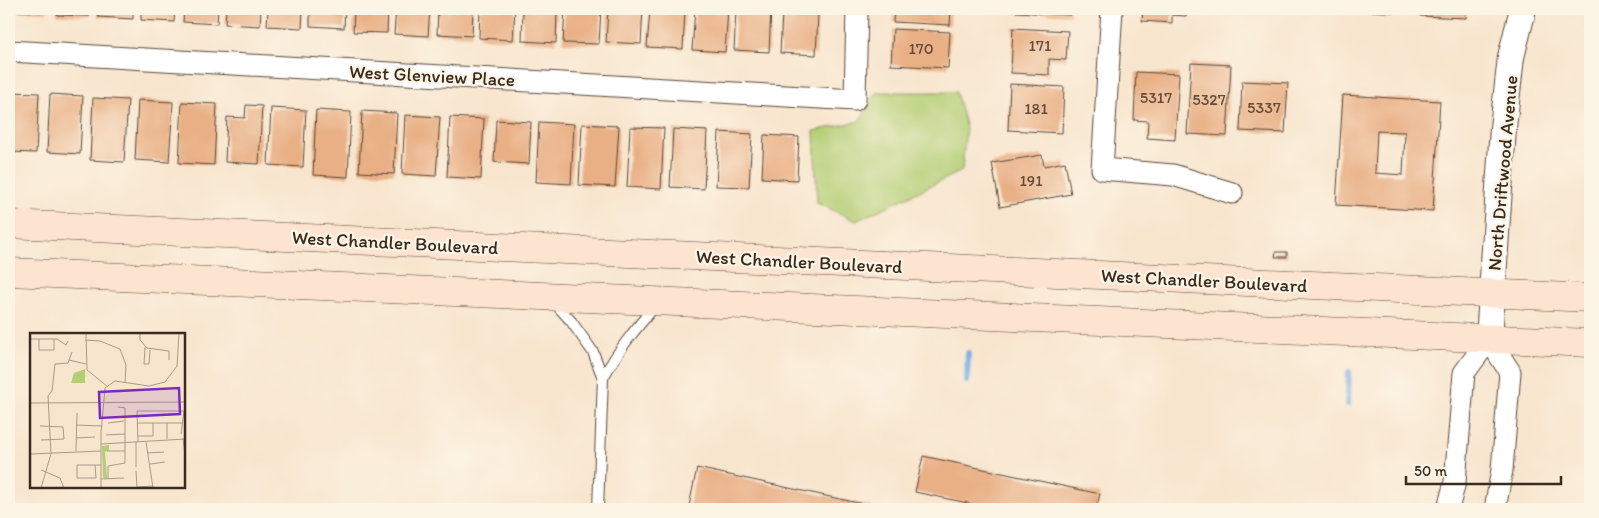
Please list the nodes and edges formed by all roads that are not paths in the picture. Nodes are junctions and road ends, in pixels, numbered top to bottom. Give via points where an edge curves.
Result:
1 (857, 9) edge
2 (1112, 9) edge
3 (1523, 9) edge
4 (9, 51) edge
5 (1232, 193) dead end
6 (9, 224) edge
7 (9, 272) edge
8 (1492, 293) junction
9 (548, 296) junction
10 (1590, 298) edge
11 (660, 301) junction
12 (1489, 339) junction
13 (1590, 343) edge
14 (603, 378) junction
15 (598, 509) edge
16 (1448, 509) edge
17 (1495, 509) edge

1 - 4 street, West Glenview Place via 855,100
2 - 5 street via 1102,169 1173,175
3 - 8 street, North Driftwood Avenue via 1502,128
6 - 8 main road, West Chandler Boulevard
7 - 9 main road
8 - 10 main road, West Chandler Boulevard
8 - 12 street, North Driftwood Avenue
9 - 11 main road
9 - 14 lane via 593,352
11 - 12 main road
11 - 14 lane via 627,339
12 - 13 main road
12 - 16 street via 1464,373 1455,482
12 - 17 street via 1510,372 1502,470
14 - 15 lane

